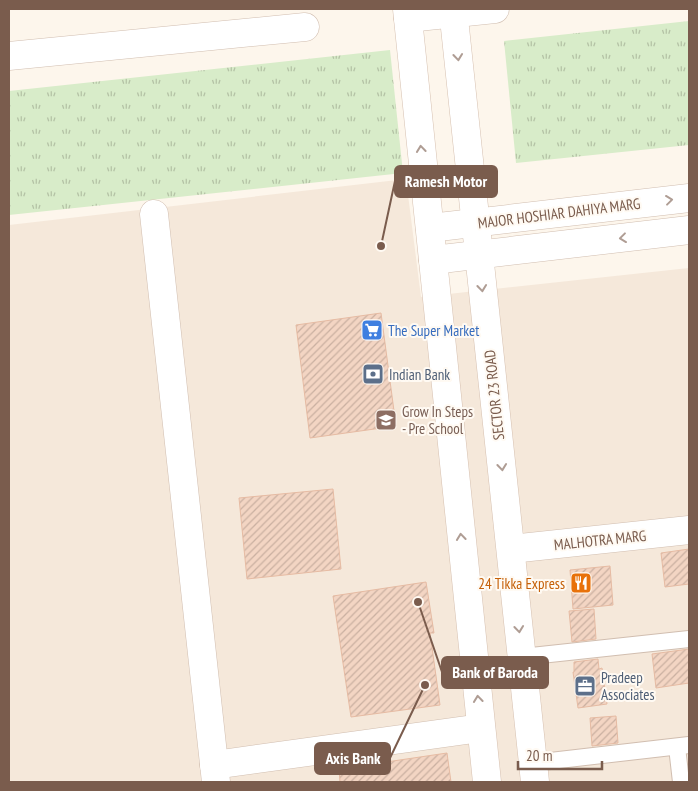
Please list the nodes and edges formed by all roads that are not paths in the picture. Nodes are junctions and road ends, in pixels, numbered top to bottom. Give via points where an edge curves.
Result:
1 (495, 9) edge
2 (453, 11) edge
3 (407, 13) edge
4 (305, 27) dead end
5 (9, 56) edge
6 (689, 198) edge
7 (154, 214) dead end
8 (476, 222) junction
9 (430, 228) junction
10 (689, 230) edge
11 (479, 255) junction
12 (433, 260) junction
13 (689, 530) edge
14 (510, 549) junction
15 (689, 639) edge
16 (522, 657) junction
17 (481, 728) junction
18 (683, 746) edge
19 (534, 773) edge
20 (215, 774) edge
21 (487, 782) edge
22 (681, 782) edge

1 - 2 street
2 - 3 street
2 -> 8 street, SECTOR 23 ROAD
9 -> 3 street
4 - 5 street
8 -> 6 street, MAJOR HOSHIAR DAHIYA MARG
7 - 20 street
8 - 9 street, MAJOR HOSHIAR DAHIYA MARG
8 - 11 street, SECTOR 23 ROAD
9 - 12 street
10 -> 11 street
11 - 12 street
11 -> 14 street, SECTOR 23 ROAD
17 -> 12 street
13 - 14 street, MALHOTRA MARG
14 -> 16 street, SECTOR 23 ROAD
15 - 16 lane
16 - 19 street, SECTOR 23 ROAD
17 - 20 street
17 - 21 street
18 - 19 lane
18 - 22 lane

